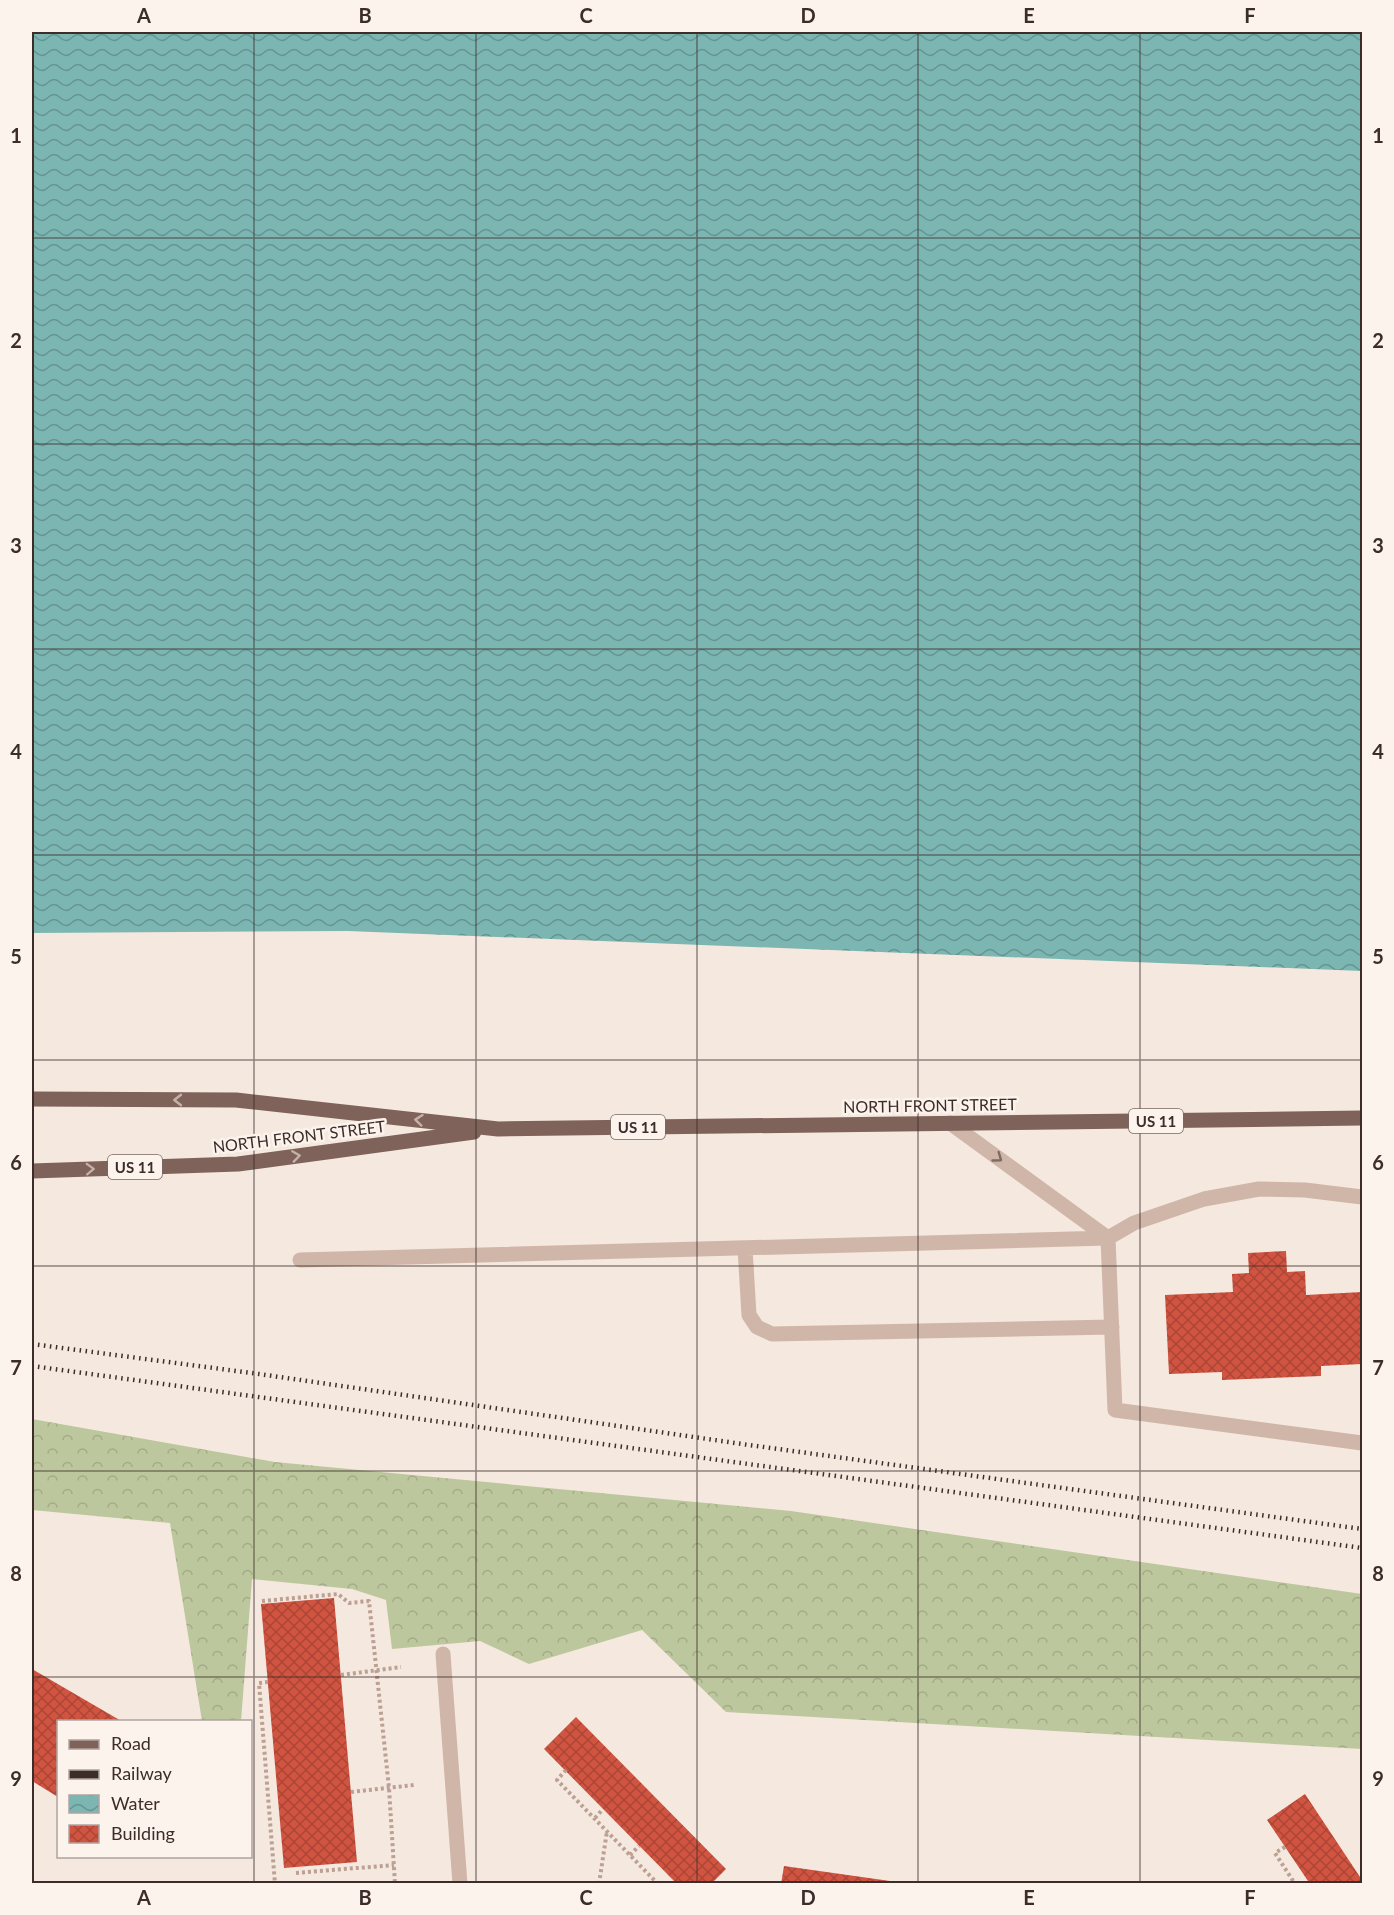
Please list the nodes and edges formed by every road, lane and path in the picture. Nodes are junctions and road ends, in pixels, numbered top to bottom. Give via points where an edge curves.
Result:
1 (32, 1099) edge
2 (1362, 1118) edge
3 (950, 1123) junction
4 (498, 1129) junction
5 (32, 1171) edge
6 (1362, 1197) edge
7 (1108, 1238) junction
8 (745, 1248) junction
9 (300, 1260) dead end
10 (1112, 1327) junction
11 (1362, 1443) edge
12 (262, 1601) dead end
13 (443, 1654) dead end
14 (401, 1667) dead end
15 (376, 1670) junction
16 (341, 1675) dead end
17 (268, 1682) dead end
18 (566, 1770) dead end
19 (414, 1785) dead end
20 (389, 1788) junction
21 (351, 1792) dead end
22 (603, 1809) dead end
23 (595, 1818) junction
24 (607, 1831) junction
25 (639, 1845) dead end
26 (1285, 1847) dead end
27 (630, 1855) junction
28 (394, 1866) junction
29 (296, 1873) dead end
30 (275, 1884) edge
31 (395, 1884) edge
32 (460, 1884) edge
33 (599, 1884) edge
34 (658, 1884) edge
35 (1296, 1884) edge

4 -> 1 main road, NORTH FRONT STREET / US 11 via 236,1100
2 - 3 main road, NORTH FRONT STREET / US 11
3 - 4 main road, NORTH FRONT STREET / US 11
3 -> 7 lane
5 -> 4 main road, NORTH FRONT STREET / US 11 via 238,1164
6 - 7 lane via 1259,1188 1204,1199 1134,1223
7 - 8 lane
7 - 10 lane
8 - 9 lane
8 - 10 lane via 749,1315 757,1327 772,1334
10 - 11 lane via 1115,1410
12 - 15 path via 338,1594 349,1603 369,1601
13 - 32 lane
14 - 15 path
15 - 16 path
15 - 20 path
17 - 30 path via 260,1683
18 - 23 path via 557,1780
19 - 20 path
20 - 21 path
20 - 28 path
22 - 23 path
23 - 24 path
24 - 27 path
24 - 33 path
25 - 27 path
26 - 35 path via 1275,1853
27 - 34 path
28 - 29 path
28 - 31 path

